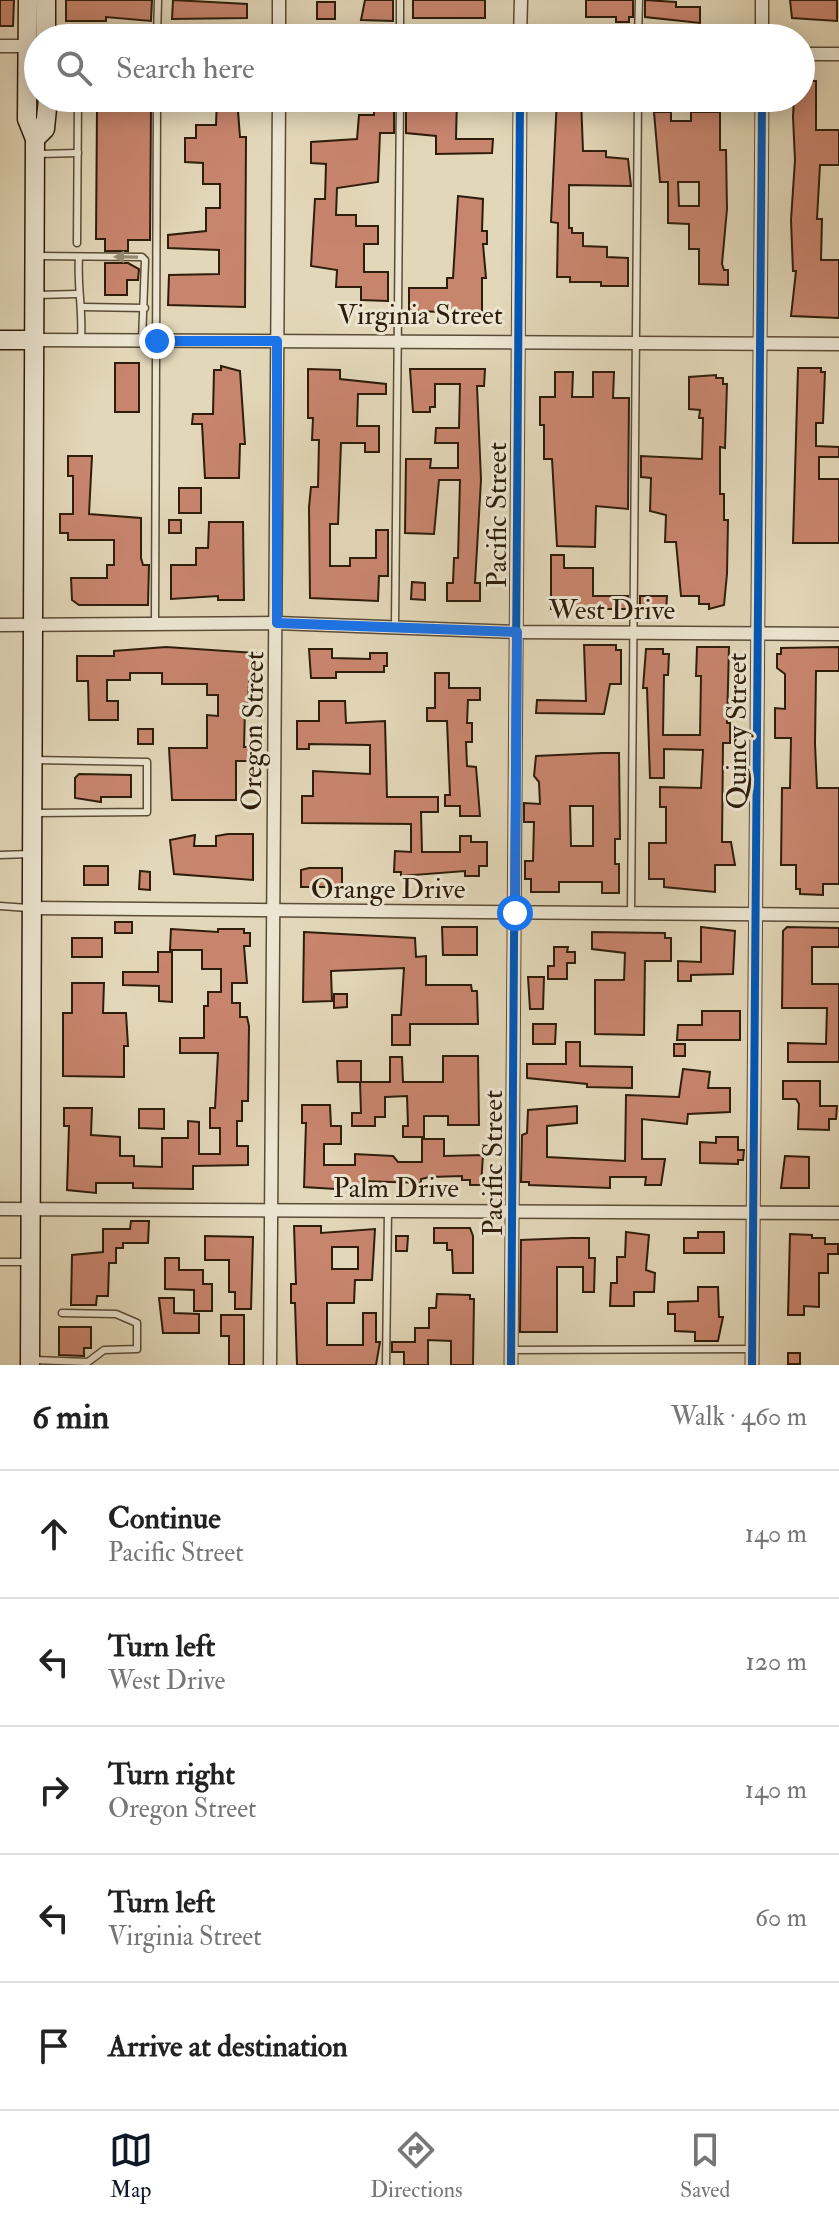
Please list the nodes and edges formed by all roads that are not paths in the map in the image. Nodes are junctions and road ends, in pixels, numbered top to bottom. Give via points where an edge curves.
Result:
1 (28, 0) edge
2 (46, 0) edge
3 (158, 0) edge
4 (279, 0) edge
5 (400, 0) edge
6 (521, 0) edge
7 (639, 0) edge
8 (762, 0) edge
9 (28, 24) edge
10 (46, 24) edge
11 (157, 24) edge
12 (279, 24) edge
13 (400, 24) edge
14 (520, 24) edge
15 (638, 24) edge
16 (762, 24) edge
17 (0, 46) edge
18 (24, 46) edge
19 (815, 54) edge
20 (839, 54) edge
21 (27, 112) edge
22 (47, 112) edge
23 (78, 112) edge
24 (157, 112) edge
25 (279, 112) edge
26 (400, 112) edge
27 (520, 112) edge
28 (638, 112) edge
29 (762, 112) edge
30 (35, 146) junction
31 (78, 153) junction
32 (77, 243) dead end
33 (36, 256) junction
34 (79, 257) junction
35 (145, 287) junction
36 (157, 287) junction
37 (77, 294) junction
38 (36, 295) junction
39 (83, 307) junction
40 (145, 308) junction
41 (0, 340) edge
42 (36, 340) junction
43 (81, 340) junction
44 (142, 341) junction
45 (157, 341) junction
46 (277, 341) junction
47 (398, 342) junction
48 (519, 342) junction
49 (636, 343) junction
50 (761, 344) junction
51 (839, 344) edge
52 (277, 623) junction
53 (35, 624) junction
54 (155, 624) junction
55 (0, 625) edge
56 (395, 628) junction
57 (517, 632) junction
58 (633, 633) junction
59 (759, 633) junction
60 (839, 634) edge
61 (34, 760) junction
62 (34, 813) junction
63 (34, 854) junction
64 (0, 855) edge
65 (0, 906) edge
66 (33, 908) junction
67 (274, 912) junction
68 (515, 913) junction
69 (631, 914) junction
70 (757, 914) junction
71 (839, 915) edge
72 (0, 1209) edge
73 (32, 1210) junction
74 (273, 1211) junction
75 (388, 1211) junction
76 (514, 1212) junction
77 (756, 1213) junction
78 (839, 1213) edge
79 (0, 1262) edge
80 (31, 1262) junction
81 (62, 1313) dead end
82 (753, 1349) junction
83 (511, 1350) junction
84 (30, 1363) edge
85 (270, 1365) edge
86 (386, 1365) edge
87 (511, 1365) edge
88 (752, 1365) edge

1 - 9 main road
2 - 10 main road
3 - 11 lane
4 - 12 street
5 - 13 lane
6 - 14 street
7 - 15 lane
8 - 16 street
17 - 18 street
19 - 20 street
21 - 30 main road
22 - 30 main road
23 - 31 lane
24 - 36 lane
25 - 46 street, Oregon Street
26 - 47 lane
27 - 48 street, Pacific Street
28 - 49 lane
29 - 50 street, Quincy Street
30 - 31 lane
30 - 33 main road
31 - 32 lane
33 - 34 lane
33 - 38 main road
35 -> 34 lane via 142,257
34 - 37 lane
35 - 36 lane
35 - 40 lane
36 - 45 lane
37 - 38 lane
37 - 39 lane
38 - 42 main road
39 - 40 lane
39 - 43 lane
40 - 44 lane
41 - 42 main road, Virginia Street
42 - 43 street, Virginia Street
42 - 53 main road
43 - 44 street, Virginia Street
44 - 45 street, Virginia Street
45 - 46 street, Virginia Street
45 - 54 lane
46 - 47 street, Virginia Street
46 - 52 street, Oregon Street
47 - 48 street, Virginia Street
47 - 56 lane
48 - 49 street, Virginia Street
48 - 57 street, Pacific Street
49 - 50 street, Virginia Street
49 - 58 lane
50 - 51 street, Virginia Street
50 - 59 street, Quincy Street
52 - 54 street, West Drive
52 - 56 street, West Drive
52 - 67 street, Oregon Street
53 - 54 street, West Drive
53 - 55 street, West Drive
53 - 61 main road
56 - 57 street, West Drive
57 - 58 street, West Drive
57 - 68 street, Pacific Street
58 - 59 street, West Drive
58 - 69 lane
59 - 60 street, West Drive
59 - 70 street, Quincy Street
61 - 62 main road
61 - 62 lane via 147,762 147,812
62 - 63 main road
63 - 64 lane
63 - 66 main road
65 - 66 lane
66 - 67 street, Orange Drive
66 - 73 main road
67 - 68 street, Orange Drive
67 - 74 street, Oregon Street
68 - 69 street, Orange Drive
68 - 76 street, Pacific Street
69 - 70 street, Orange Drive
70 - 71 street, Orange Drive
70 - 77 street, Quincy Street
72 - 73 street, Palm Drive
73 - 74 street, Palm Drive
73 - 80 main road
74 - 75 street, Palm Drive
74 - 85 street, Oregon Street
75 - 76 street, Palm Drive
75 - 86 lane
76 - 77 street, Palm Drive
76 - 83 street, Pacific Street
77 - 78 street, Palm Drive
77 - 82 street, Quincy Street
79 - 80 lane
80 - 84 main road
81 - 84 lane via 116,1314 137,1323 137,1349 104,1350 88,1362
82 - 83 lane
82 - 88 street, Quincy Street
83 - 87 street, Pacific Street

